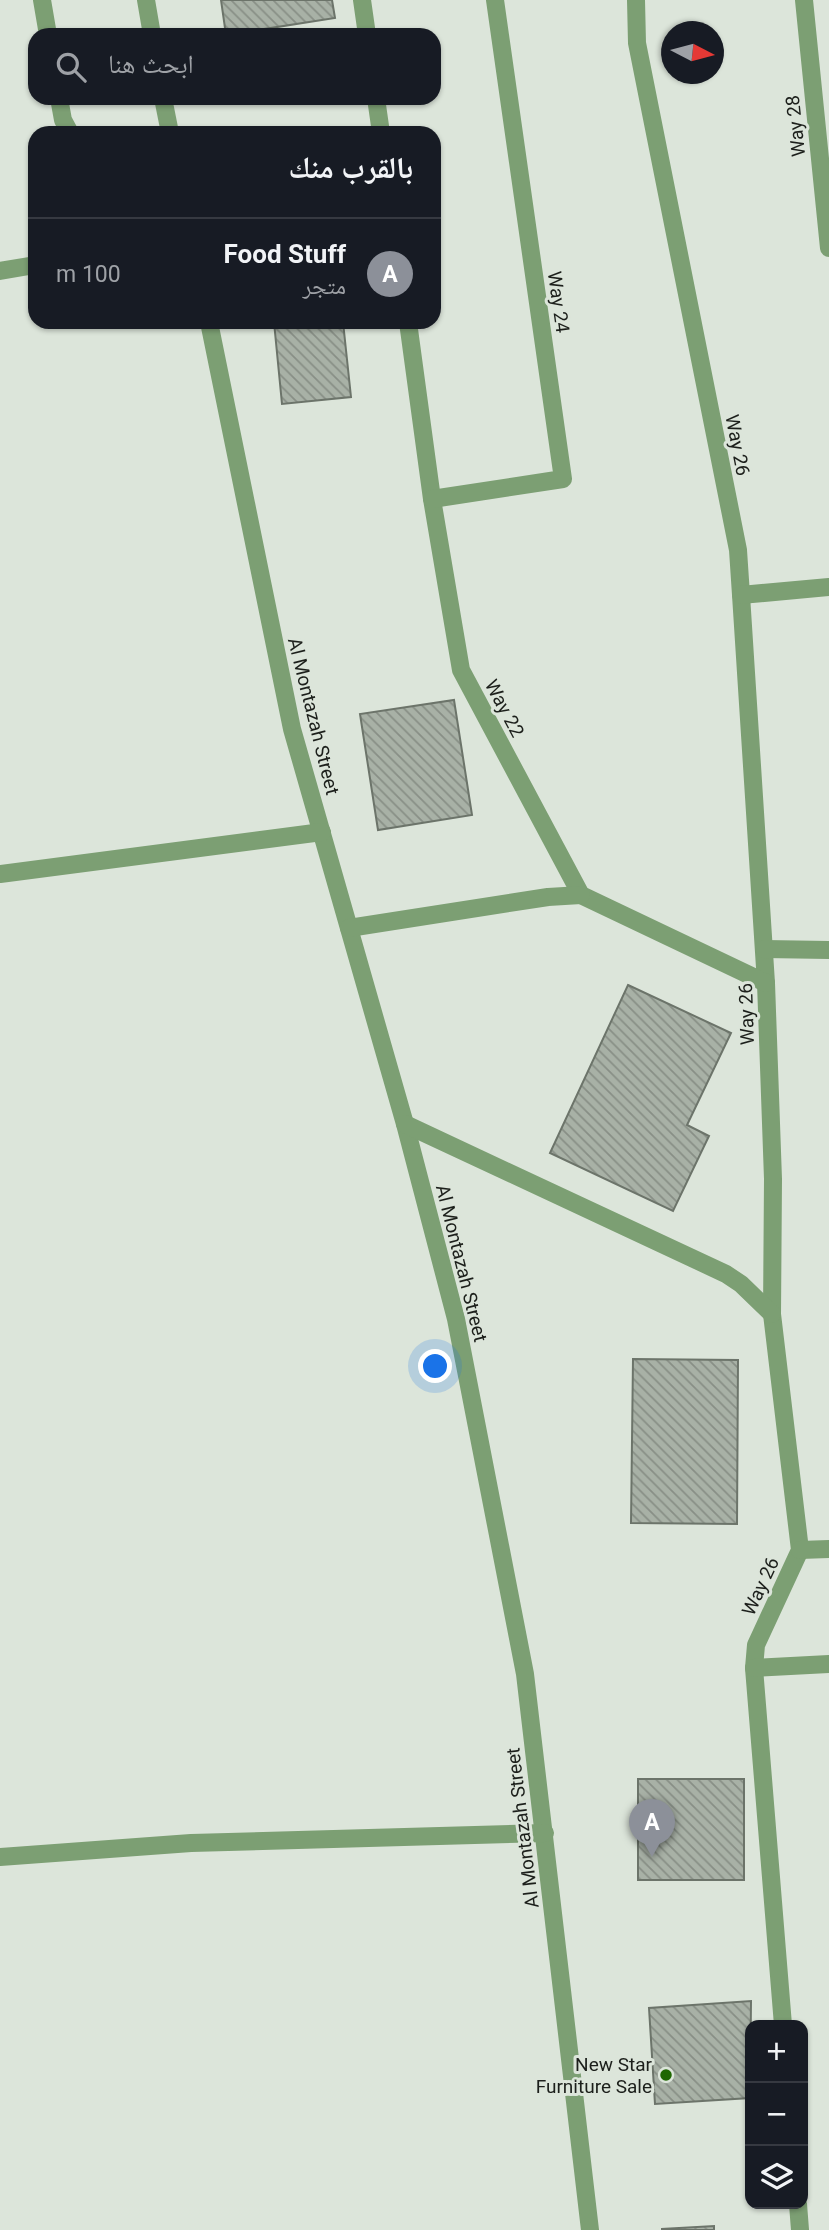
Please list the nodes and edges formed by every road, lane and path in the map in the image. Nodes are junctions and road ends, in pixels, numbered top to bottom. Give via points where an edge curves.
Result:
1 (42, 0) edge
2 (146, 0) edge
3 (362, 0) edge
4 (495, 0) edge
5 (636, 0) edge
6 (804, 0) edge
7 (47, 28) edge
8 (151, 28) edge
9 (366, 28) edge
10 (60, 105) edge
11 (166, 105) edge
12 (377, 105) edge
13 (66, 126) edge
14 (169, 126) edge
15 (380, 126) edge
16 (829, 248) edge
17 (28, 266) edge
18 (0, 271) edge
19 (210, 329) edge
20 (409, 329) edge
21 (432, 499) junction
22 (829, 587) edge
23 (741, 595) junction
24 (322, 832) junction
25 (0, 873) edge
26 (581, 895) junction
27 (349, 928) junction
28 (764, 950) junction
29 (829, 950) edge
30 (766, 983) junction
31 (405, 1124) junction
32 (772, 1314) junction
33 (829, 1549) edge
34 (800, 1550) junction
35 (829, 1664) edge
36 (754, 1668) junction
37 (545, 1833) junction
38 (0, 1857) edge
39 (783, 2020) edge
40 (798, 2209) edge
41 (590, 2230) edge
42 (800, 2230) edge

1 - 7 street
2 - 8 street
3 - 9 street
4 - 21 street, Way 24 via 563,479
5 - 23 street, Way 26 via 637,43 738,550
6 - 16 street, Way 28
10 - 13 street
11 - 14 street
12 - 15 street
17 - 18 street
19 - 24 street, Al Montazah Street via 292,729
20 - 21 street, Way 22
21 - 26 street, Way 22 via 461,670
22 - 23 street
23 - 28 street, Way 26
24 - 25 street
24 - 27 street, Al Montazah Street
26 - 27 street
26 - 30 street
27 - 31 street, Al Montazah Street
28 - 29 street
28 - 30 street, Way 26
30 - 32 street, Way 26
31 - 32 street via 726,1274
31 - 37 street, Al Montazah Street via 461,1347 525,1674
32 - 34 street, Way 26
33 - 34 street
34 - 36 street, Way 26 via 756,1645
35 - 36 street
36 - 39 street, Way 26
37 - 38 street via 191,1843
37 - 41 street, Al Montazah Street
40 - 42 street

